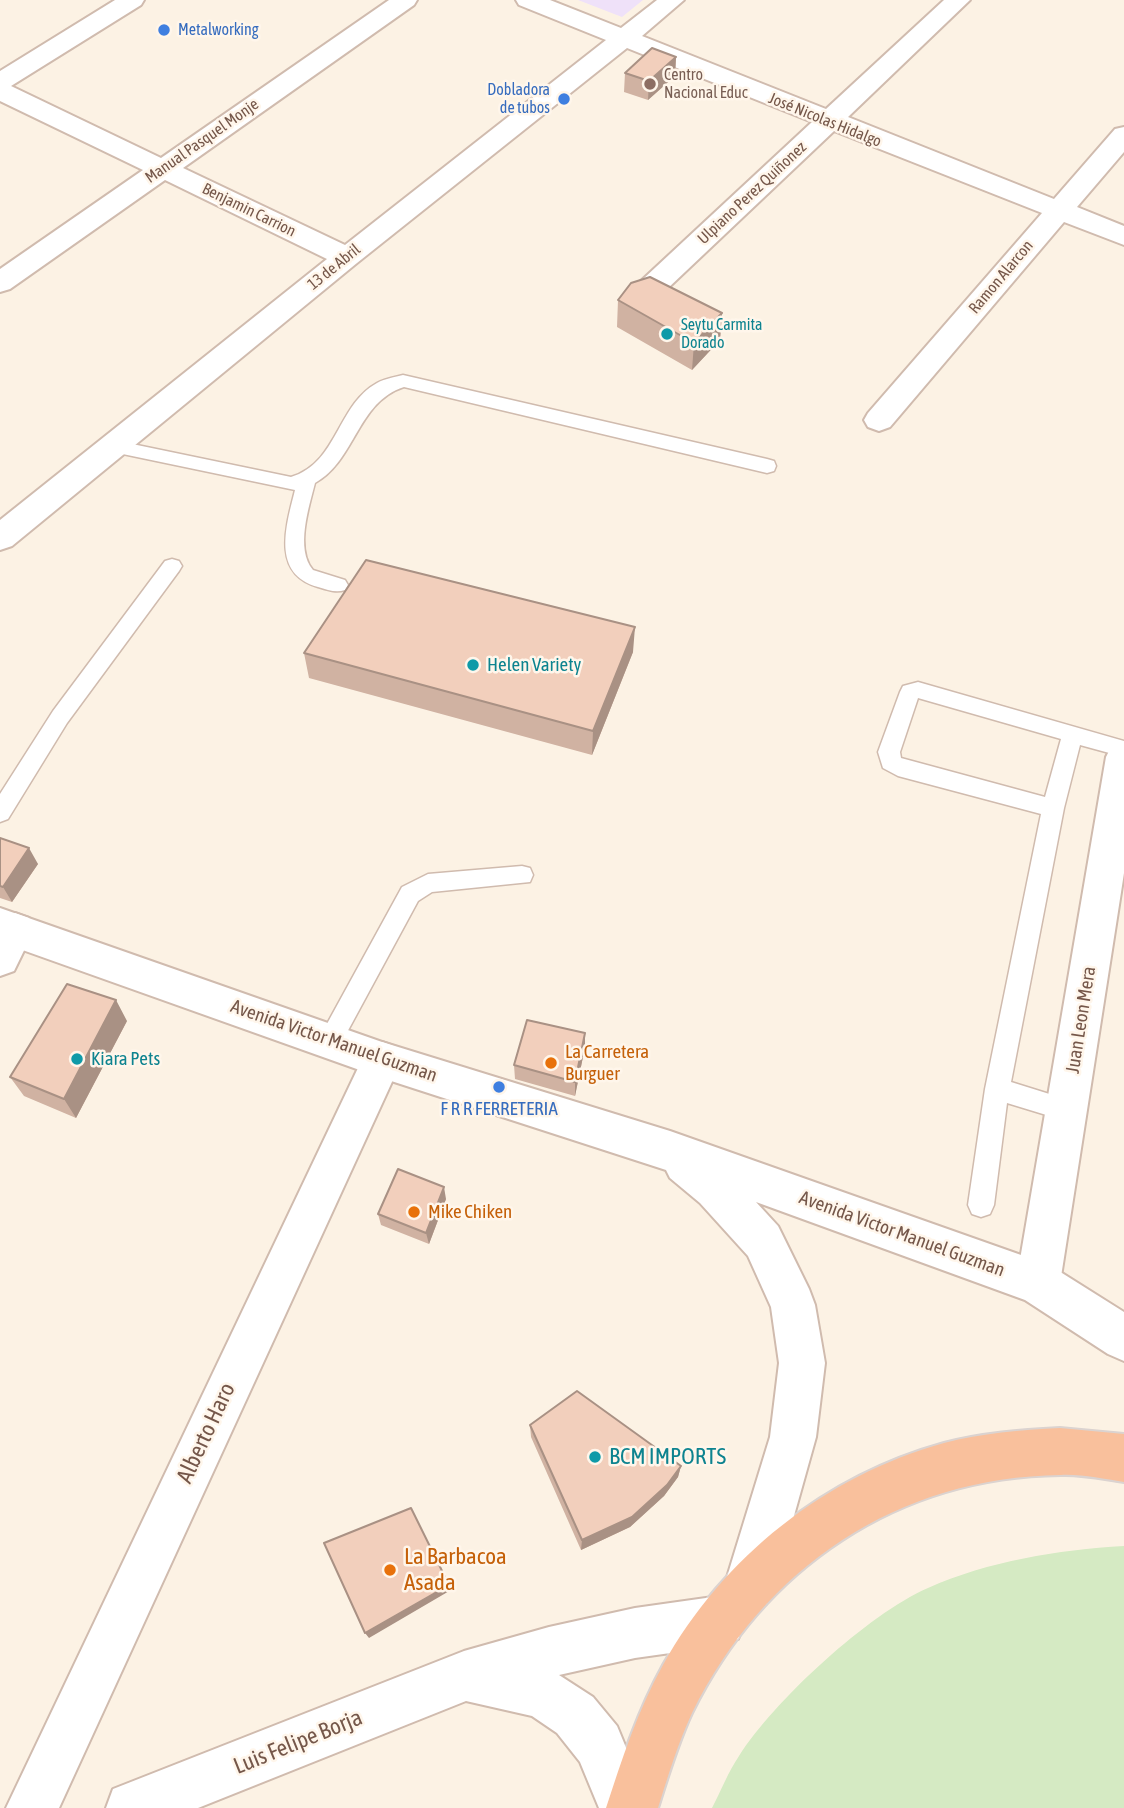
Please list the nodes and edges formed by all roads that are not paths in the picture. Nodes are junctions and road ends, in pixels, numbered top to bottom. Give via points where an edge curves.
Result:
1 (132, 0) edge
2 (405, 0) edge
3 (528, 0) edge
4 (672, 0) edge
5 (958, 0) edge
6 (623, 38) junction
7 (0, 82) edge
8 (0, 91) edge
9 (828, 121) junction
10 (1124, 135) edge
11 (163, 169) junction
12 (1056, 211) junction
13 (1124, 236) edge
14 (346, 257) junction
15 (0, 283) edge
16 (638, 300) edge
17 (879, 420) dead end
18 (113, 446) junction
19 (767, 466) dead end
20 (306, 482) junction
21 (0, 538) edge
22 (172, 566) dead end
23 (338, 585) dead end
24 (1073, 733) junction
25 (1124, 748) edge
26 (1124, 757) edge
27 (1053, 808) junction
28 (0, 813) edge
29 (522, 875) dead end
30 (5, 938) edge
31 (330, 1041) junction
32 (382, 1060) junction
33 (997, 1089) junction
34 (1066, 1110) junction
35 (670, 1151) junction
36 (981, 1205) dead end
37 (1038, 1283) junction
38 (1124, 1338) edge
39 (1124, 1458) edge
40 (735, 1604) junction
41 (464, 1676) junction
42 (32, 1808) edge
43 (131, 1808) edge
44 (625, 1808) edge
45 (632, 1808) edge

1 - 7 street
2 - 11 street, Manual Pasquel Monje
3 - 6 street, José Nicolas Hidalgo
4 - 6 street, 13 de Abril
5 - 9 street, Ulpiano Perez Quiñonez
6 - 9 street, José Nicolas Hidalgo
6 - 14 street, 13 de Abril
8 - 11 street, Benjamin Carrion
9 - 12 street, José Nicolas Hidalgo
9 - 16 street, Ulpiano Perez Quiñonez
10 - 12 street, Ramon Alarcon
11 - 14 street, Benjamin Carrion
11 - 15 street, Manual Pasquel Monje
12 - 13 street, José Nicolas Hidalgo
12 - 17 street, Ramon Alarcon
14 - 18 street, 13 de Abril
18 - 20 lane via 291,484
18 - 21 street, 13 de Abril
19 - 20 lane via 403,381 371,394 325,468
20 - 23 lane via 295,556 306,575
22 - 28 lane via 60,717
24 - 25 lane
24 - 27 lane
24 - 27 lane via 918,690 909,692 889,752 898,767
26 - 34 street, Juan Leon Mera
27 - 33 lane
29 - 31 lane via 428,883 416,888
30 - 31 street, Avenida Victor Manuel Guzman
31 - 32 street, Avenida Victor Manuel Guzman
32 - 35 street, Avenida Victor Manuel Guzman
32 - 42 street, Alberto Haro
33 - 34 lane
33 - 36 lane
34 - 37 street, Juan Leon Mera
35 - 37 street, Avenida Victor Manuel Guzman
35 - 40 street, Avenida Victor Manuel Guzman via 715,1188 763,1241 793,1305 802,1363 793,1437
37 - 38 street, Avenida Victor Manuel Guzman
39 - 40 highway via 1062,1451 974,1458 892,1484 815,1527
40 - 41 street, Luis Felipe Borja
40 - 45 highway via 683,1679 652,1745
41 - 43 street, Luis Felipe Borja
41 - 44 street via 542,1693 575,1716 599,1745

